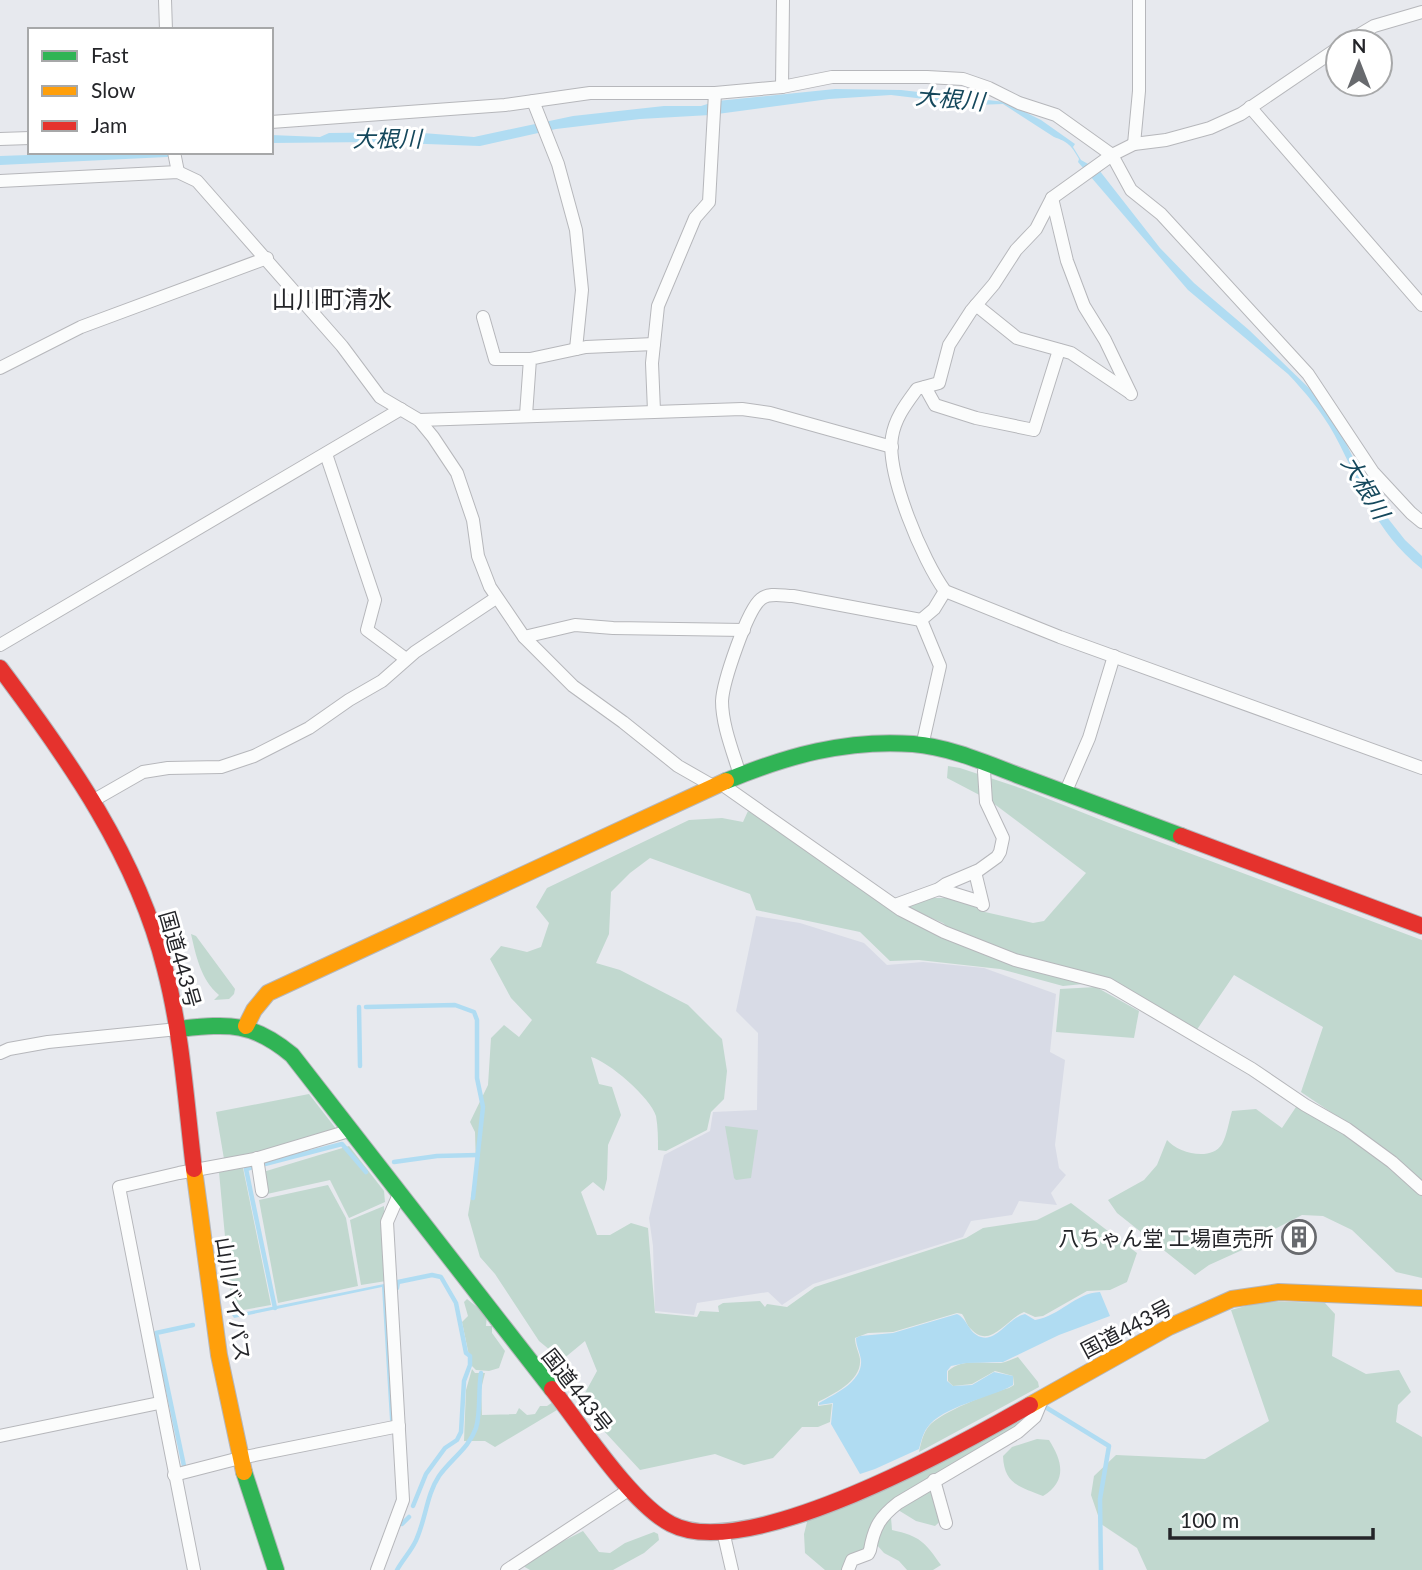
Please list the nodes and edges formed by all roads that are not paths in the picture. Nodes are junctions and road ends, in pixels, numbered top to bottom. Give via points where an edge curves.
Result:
1 (166, 0) edge
2 (783, 0) edge
3 (1139, 0) edge
4 (1422, 12) edge
5 (166, 28) edge
6 (1371, 28) edge
7 (1324, 57) edge
8 (782, 87) junction
9 (715, 95) junction
10 (533, 101) junction
11 (1250, 107) junction
12 (273, 122) edge
13 (28, 138) edge
14 (0, 139) edge
15 (1134, 144) junction
16 (174, 154) edge
17 (1112, 155) junction
18 (178, 171) junction
19 (0, 181) edge
20 (1052, 198) junction
21 (267, 258) junction
22 (976, 305) junction
23 (1422, 305) edge
24 (483, 317) dead end
25 (654, 344) junction
26 (576, 349) junction
27 (1059, 350) junction
28 (530, 359) junction
29 (0, 368) edge
30 (925, 387) junction
31 (401, 409) junction
32 (654, 411) junction
33 (526, 415) junction
34 (419, 420) junction
35 (892, 447) junction
36 (326, 454) junction
37 (1422, 522) edge
38 (945, 591) junction
39 (495, 598) junction
40 (921, 620) junction
41 (744, 630) junction
42 (524, 637) junction
43 (0, 645) edge
44 (1114, 656) junction
45 (406, 659) junction
46 (0, 668) edge
47 (922, 746) junction
48 (1422, 768) edge
49 (984, 771) dead end
50 (740, 775) junction
51 (717, 785) junction
52 (1066, 791) junction
53 (94, 800) junction
54 (975, 872) junction
55 (939, 889) junction
56 (895, 905) junction
57 (1422, 926) edge
58 (246, 1026) junction
59 (178, 1029) junction
60 (0, 1053) edge
61 (352, 1130) junction
62 (257, 1158) junction
63 (194, 1170) junction
64 (1422, 1189) edge
65 (262, 1191) dead end
66 (400, 1192) junction
67 (1422, 1298) edge
68 (1044, 1397) junction
69 (159, 1403) junction
70 (399, 1426) junction
71 (0, 1436) edge
72 (240, 1458) junction
73 (174, 1475) junction
74 (934, 1480) junction
75 (630, 1489) junction
76 (946, 1523) dead end
77 (723, 1531) junction
78 (194, 1570) edge
79 (276, 1570) edge
80 (377, 1570) edge
81 (507, 1570) edge
82 (732, 1570) edge
83 (848, 1570) edge

1 - 5 street
2 - 8 street
3 - 15 street
4 - 6 street
7 - 11 street
8 - 9 street
8 - 17 street via 832,77 963,79 1056,115
9 - 10 street via 590,93
9 - 25 street via 709,202 695,218 658,306
10 - 12 street
10 - 26 street via 558,164 576,230 582,290
11 - 15 street via 1210,128
11 - 23 street
13 - 14 street
15 - 17 street
16 - 18 street
17 - 20 street
17 - 37 street via 1131,190 1161,214 1308,374 1373,472
18 - 19 street
18 - 21 street via 197,181
20 - 22 street via 1036,229
20 - 27 street via 1067,261 1084,306 1131,394 1071,353
21 - 29 street via 81,327
21 - 31 street via 380,397
22 - 27 street via 1017,338
22 - 30 street via 949,345 939,383
24 - 28 street via 495,359
25 - 26 street
25 - 32 street
26 - 28 street
27 - 30 street via 1034,430 935,405
28 - 33 street
30 - 35 street via 917,389 898,416
31 - 34 street
31 - 36 street
32 - 33 street
32 - 35 street via 742,409 770,413
33 - 34 street
34 - 39 street via 457,473 473,520 478,556
35 - 38 street via 912,527
36 - 43 street
36 - 45 street via 375,600 367,630
38 - 40 street
38 - 44 street
39 - 42 street
39 - 45 street
40 - 41 street via 771,595 760,600
40 - 47 street via 940,666
41 - 42 street via 575,625
41 - 50 street via 722,701
42 - 51 street via 573,687 678,766
44 - 48 street
44 - 52 street
45 - 53 street via 382,681 309,728 254,756 220,767 143,772
46 - 53 main road, 国道443号
47 - 50 main road via 839,746 798,754
47 - 52 main road via 961,754
49 - 54 street via 986,802 1002,832 1003,845 997,858
50 - 51 main road
51 - 56 street
51 - 58 main road via 268,993
52 - 57 main road
53 - 59 main road, 国道443号 via 121,850 150,923 165,966
54 - 55 street
54 - 55 street via 983,905
55 - 56 street
56 - 64 street via 944,932 1015,960 1108,985 1347,1129
58 - 59 main road, 国道443号
58 - 61 main road, 国道443号 via 262,1031 292,1055
59 - 60 street via 48,1042
59 - 63 main road, 山川バイパス
61 - 62 street
61 - 66 main road, 国道443号
62 - 63 street
62 - 65 street
63 - 69 street via 119,1187
63 - 72 main road, 山川バイパス via 214,1323
66 - 70 street via 387,1222
66 - 75 main road, 国道443号
67 - 68 main road, 国道443号 via 1251,1294 1212,1306
68 - 74 street via 1035,1417 1018,1432
68 - 77 main road, 国道443号 via 859,1493 812,1510
69 - 71 street
69 - 73 street
70 - 72 street
70 - 80 street via 403,1500
72 - 73 street
72 - 79 main road, 山川バイパス
73 - 78 street
74 - 76 street
74 - 83 street via 882,1515 868,1554 852,1560
75 - 77 main road, 国道443号 via 663,1519 688,1531
75 - 81 street
77 - 82 street

